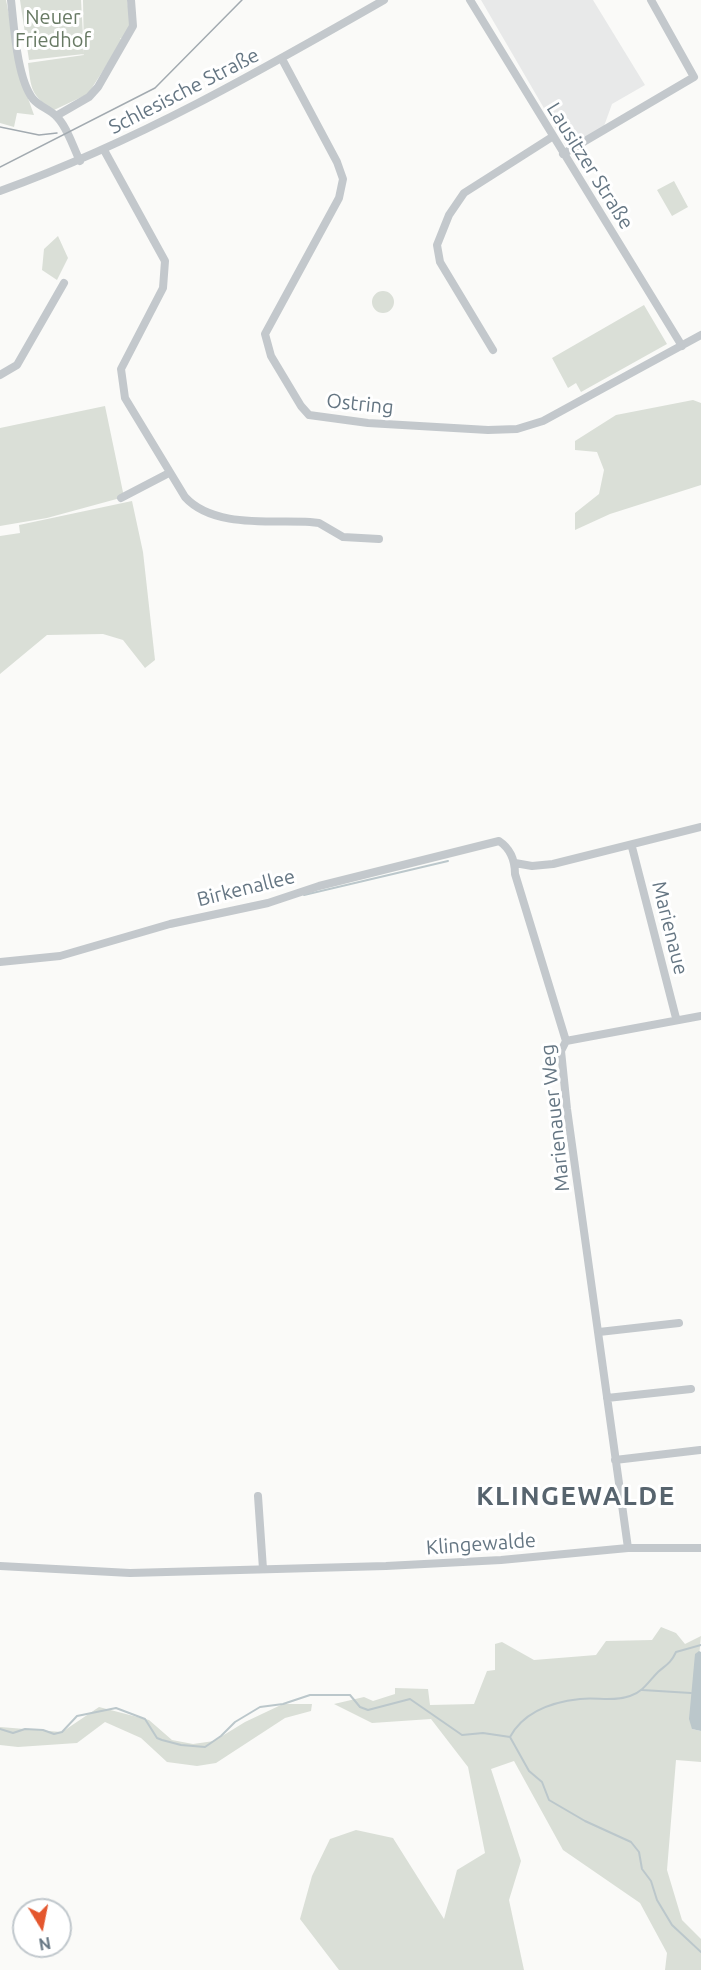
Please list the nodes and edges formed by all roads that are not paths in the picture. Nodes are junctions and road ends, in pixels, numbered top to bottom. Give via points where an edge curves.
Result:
1 (11, 0) edge
2 (131, 0) edge
3 (651, 0) edge
4 (470, 1) edge
5 (381, 2) edge
6 (282, 59) junction
7 (56, 116) junction
8 (552, 137) junction
9 (104, 150) junction
10 (563, 154) junction
11 (80, 161) junction
12 (0, 190) edge
13 (64, 283) dead end
14 (701, 335) edge
15 (682, 346) junction
16 (493, 350) dead end
17 (0, 375) edge
18 (169, 473) junction
19 (121, 498) dead end
20 (379, 539) dead end
21 (701, 827) edge
22 (500, 841) joint
23 (632, 846) junction
24 (515, 863) junction
25 (0, 962) edge
26 (701, 1016) edge
27 (676, 1018) junction
28 (566, 1041) junction
29 (679, 1323) dead end
30 (599, 1332) junction
31 (691, 1389) dead end
32 (607, 1398) junction
33 (700, 1450) edge
34 (615, 1460) junction
35 (258, 1496) dead end
36 (628, 1548) junction
37 (701, 1548) edge
38 (0, 1566) edge
39 (263, 1569) junction

1 - 7 street via 27,86 32,98
2 - 7 street via 133,26 98,87 89,97
3 - 10 street via 694,77
4 - 8 street, Lausitzer Straße
5 - 6 street, Schlesische Straße
6 - 9 street, Schlesische Straße
6 - 15 street, Ostring via 343,179 339,198 265,334 271,357 309,415 368,423 517,429 543,421
7 - 11 street
8 - 10 street, Lausitzer Straße
8 - 16 street via 464,193 449,215 437,245 440,262
9 - 11 street, Schlesische Straße
9 - 18 street via 165,261 163,288 124,360 121,380 126,398
10 - 15 street, Lausitzer Straße
11 - 12 street, Schlesische Straße
13 - 17 street via 17,365
14 - 15 street
18 - 19 street
18 - 20 street via 193,505 211,516 309,522 344,537
21 - 23 street
22 - 24 street, Marienauer Weg
22 - 25 street, Birkenallee via 319,886 268,903 170,924 60,956
23 - 24 street via 553,864
23 - 27 street, Marienaue
24 - 28 street, Marienauer Weg via 515,874
26 - 27 street
27 - 28 street
28 - 30 street, Marienauer Weg via 561,1051 567,1109
29 - 30 street
30 - 32 street, Marienauer Weg
31 - 32 street
32 - 34 street, Marienauer Weg
33 - 34 street
34 - 36 street, Marienauer Weg
35 - 39 street
36 - 37 street, Klingewalde
36 - 39 street, Klingewalde via 426,1565
38 - 39 street, Klingewalde via 130,1573

